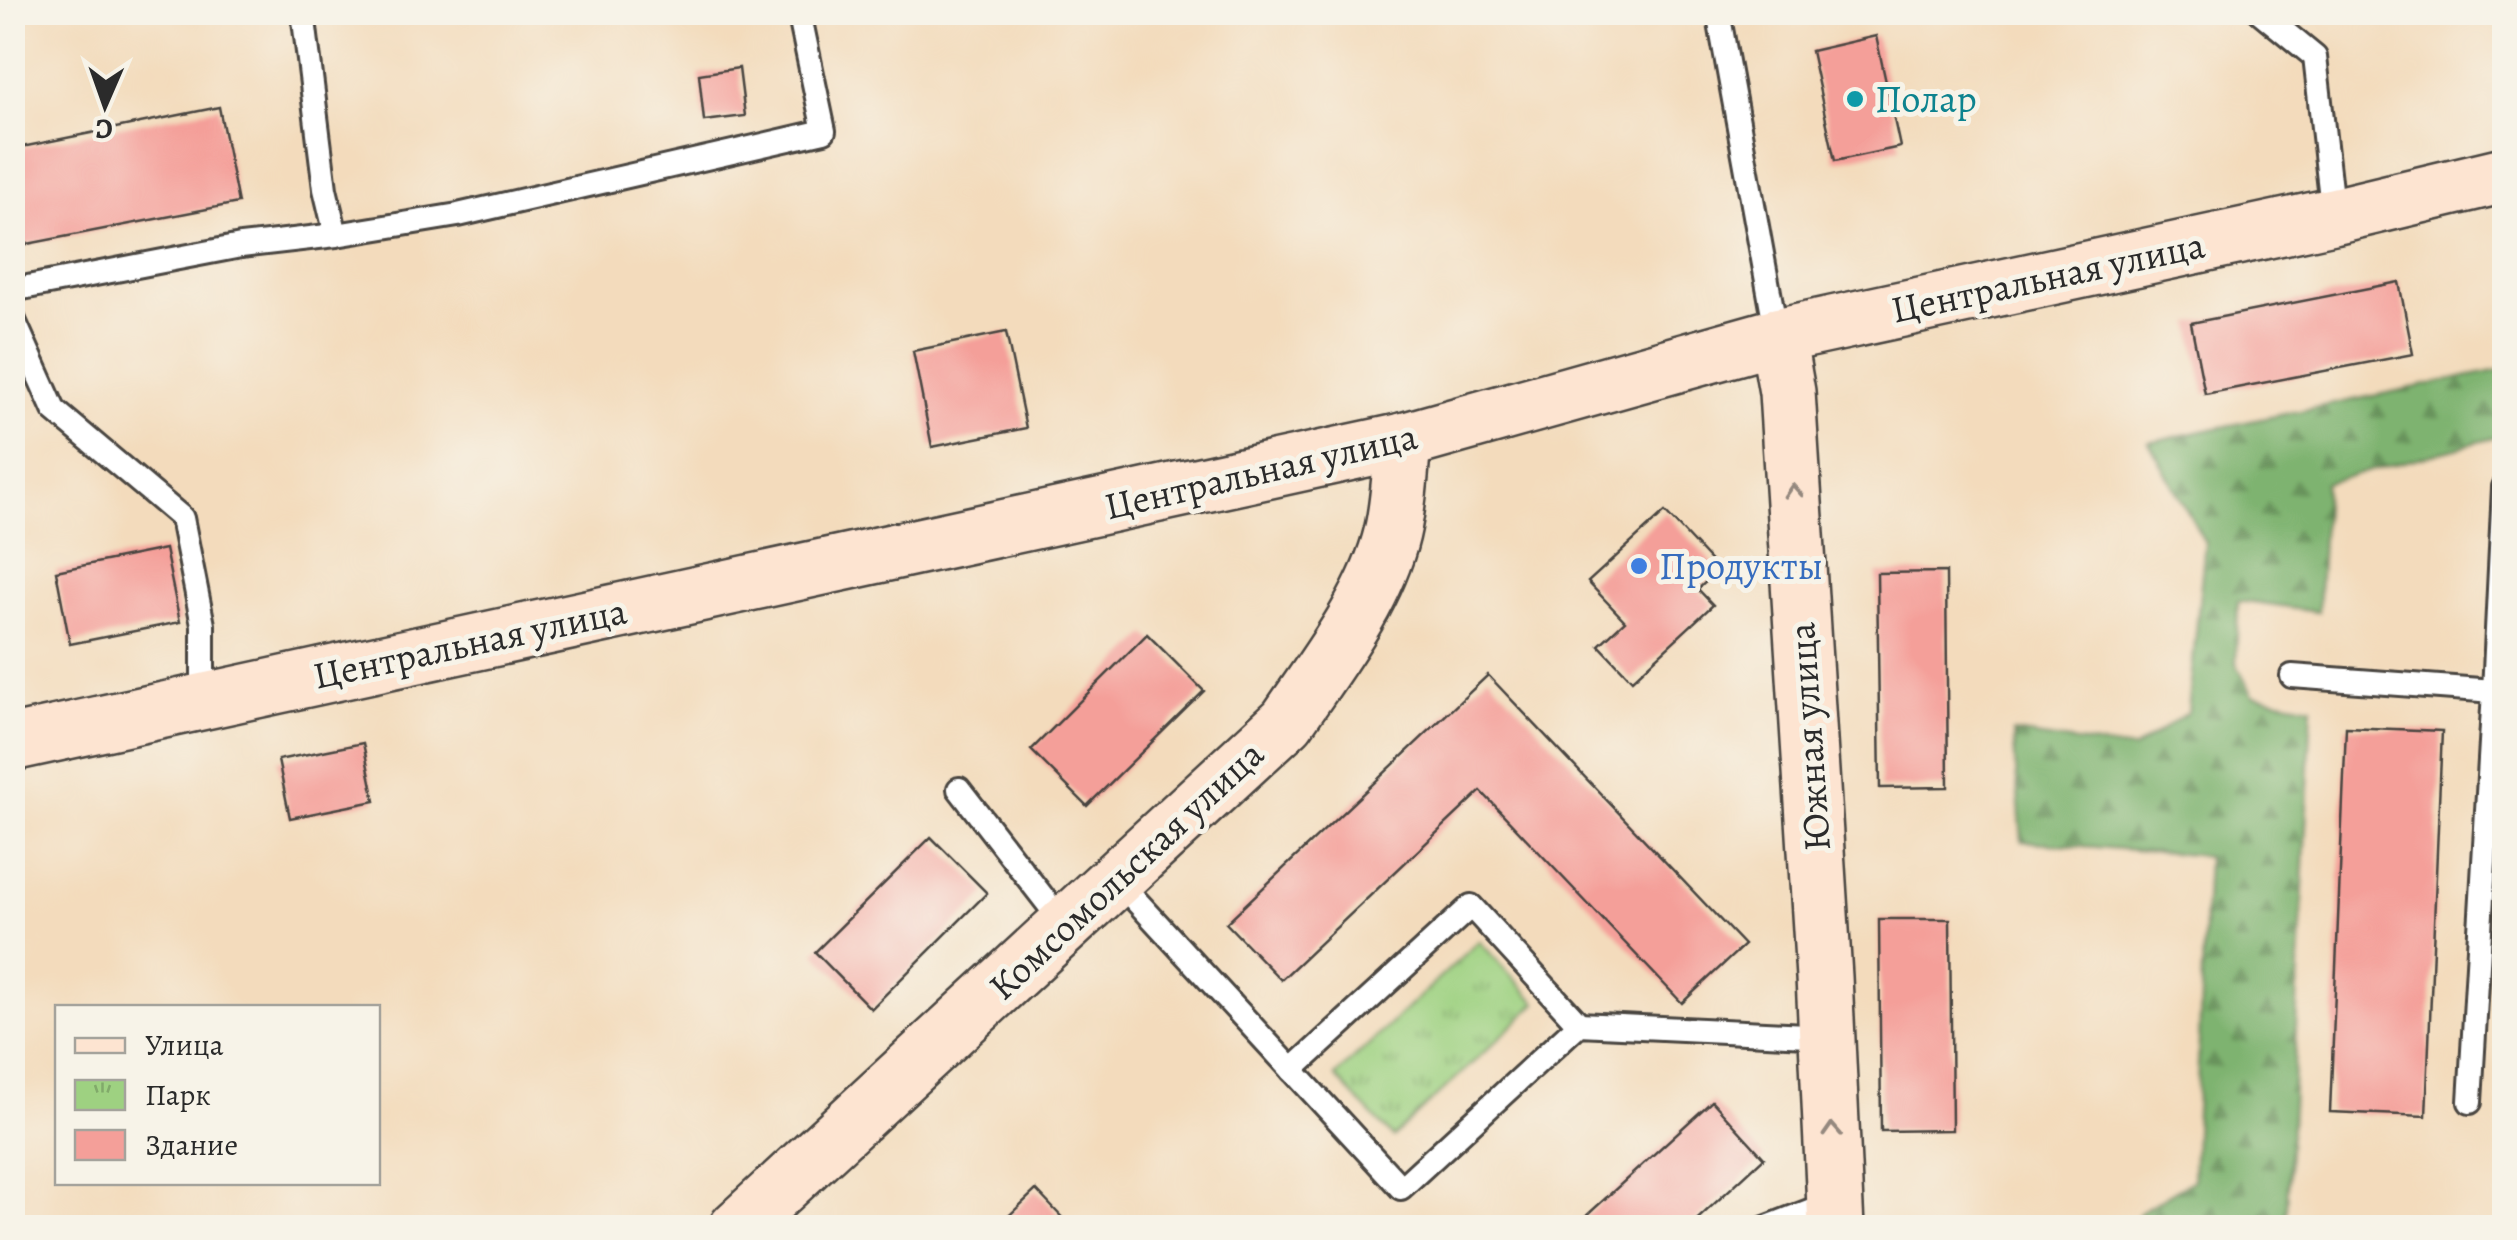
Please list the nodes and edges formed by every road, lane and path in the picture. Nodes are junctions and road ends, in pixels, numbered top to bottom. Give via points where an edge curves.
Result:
1 (303, 12) edge
2 (799, 12) edge
3 (1718, 12) edge
4 (2260, 12) edge
5 (2504, 175) edge
6 (2334, 216) junction
7 (336, 236) junction
8 (12, 290) edge
9 (12, 316) edge
10 (1778, 336) junction
11 (1403, 442) junction
12 (2504, 487) edge
13 (2292, 676) dead end
14 (2499, 691) edge
15 (203, 701) junction
16 (12, 743) edge
17 (959, 788) dead end
18 (1117, 880) junction
19 (1066, 927) junction
20 (1579, 1024) junction
21 (1827, 1036) junction
22 (1292, 1070) junction
23 (2470, 1102) dead end
24 (1836, 1214) edge
25 (737, 1228) edge
26 (1764, 1228) edge

1 - 7 lane via 324,189
2 - 7 lane via 824,131 458,215
3 - 10 lane, Южная улица
4 - 6 lane via 2315,57
5 - 6 street, Центральная улица
6 - 10 street, Центральная улица
7 - 8 lane via 241,246
9 - 15 lane via 54,410 182,518 203,625
10 - 11 street, Центральная улица
21 -> 10 street, Южная улица via 1787,392
11 - 15 street, Центральная улица
11 - 18 street, Комсомольская улица via 1392,534 1341,642 1287,721
12 - 14 lane
13 - 14 lane
14 - 23 lane
15 - 16 street, Центральная улица
17 - 19 lane
18 - 19 street, Комсомольская улица
18 - 22 lane
19 - 25 street, Комсомольская улица
20 - 21 lane
20 - 22 lane via 1470,906
20 - 22 lane via 1401,1188
24 -> 21 street, Южная улица
24 - 26 lane

